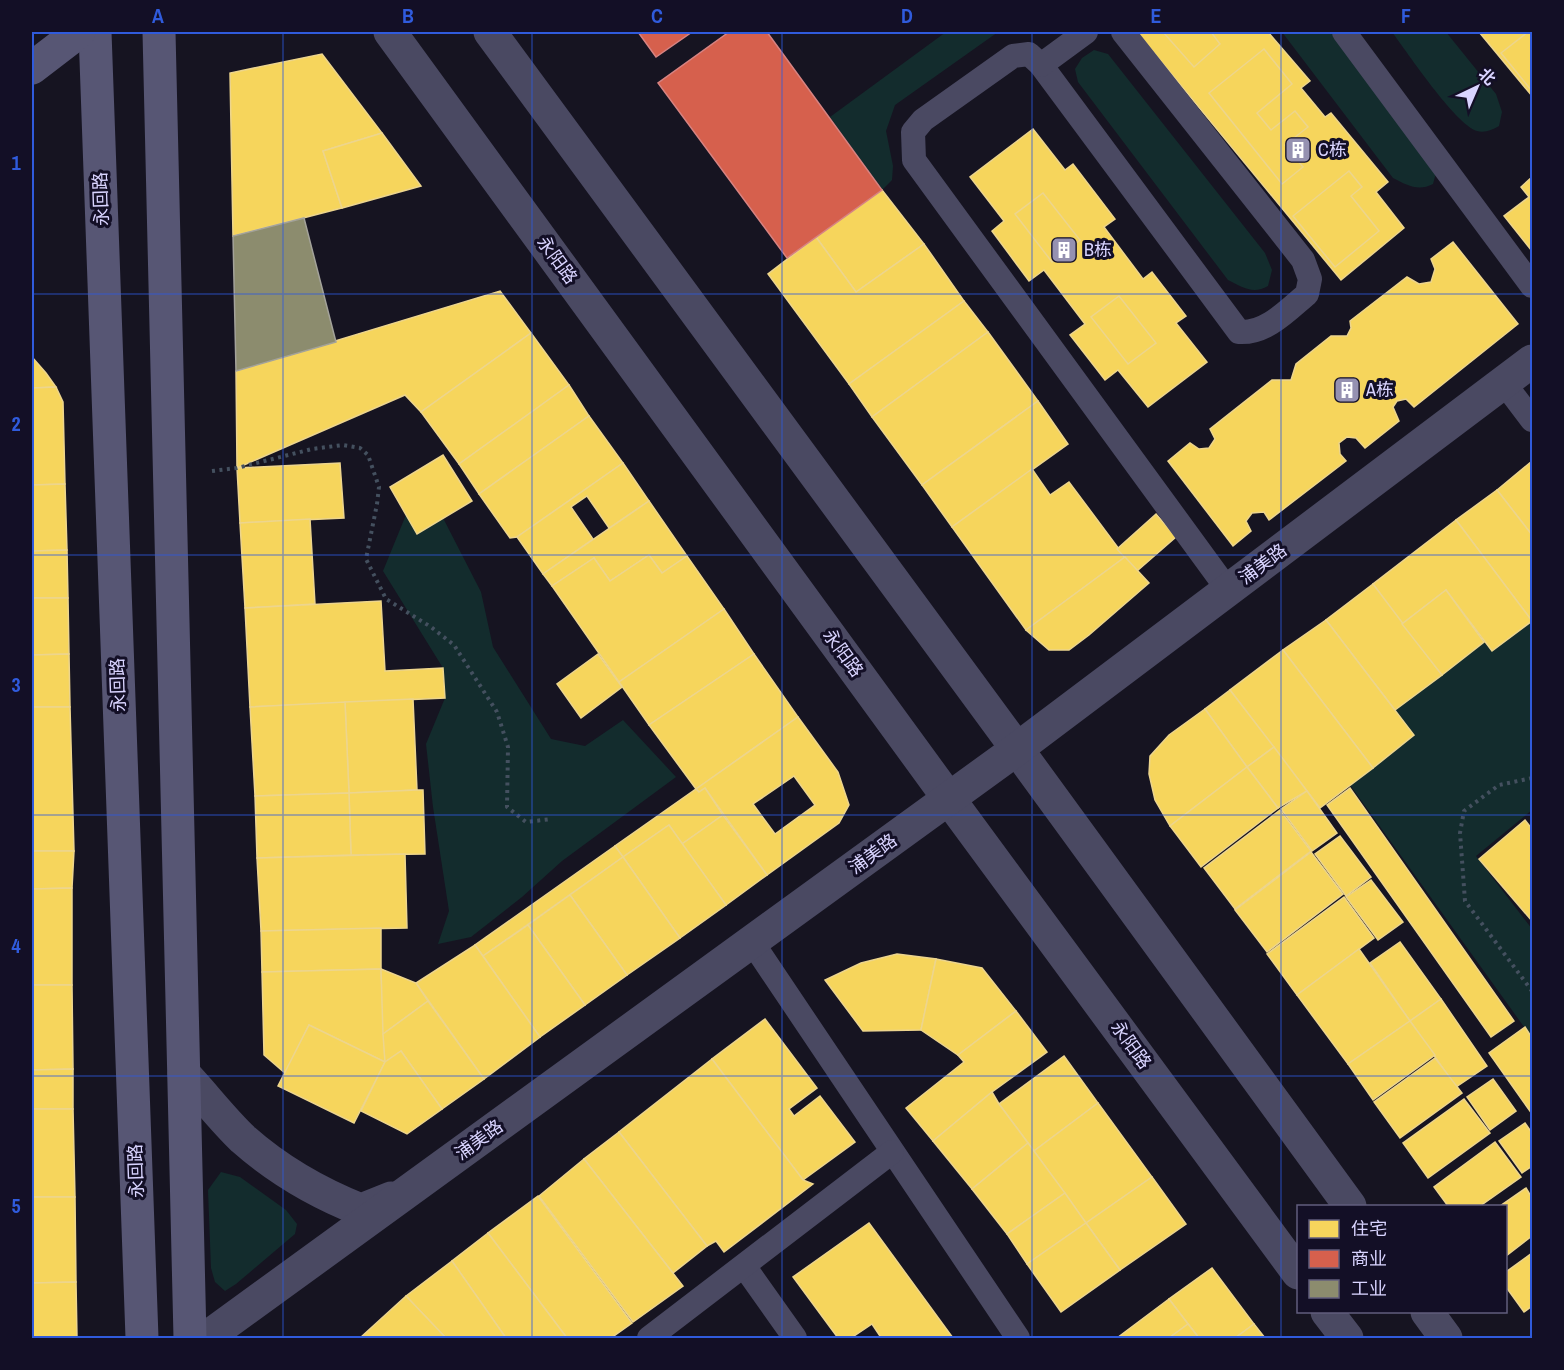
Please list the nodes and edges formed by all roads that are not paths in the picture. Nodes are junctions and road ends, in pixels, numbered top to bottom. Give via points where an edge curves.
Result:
1 (79, 32) edge
2 (94, 32) edge
3 (159, 32) edge
4 (390, 32) edge
5 (490, 32) edge
6 (1086, 32) edge
7 (1123, 32) edge
8 (1344, 32) edge
9 (1041, 65) junction
10 (32, 68) edge
11 (1533, 286) edge
12 (1533, 361) edge
13 (1504, 382) junction
14 (1533, 420) edge
15 (1228, 590) junction
16 (1017, 749) junction
17 (949, 799) junction
18 (752, 942) junction
19 (184, 1074) junction
20 (892, 1152) junction
21 (409, 1191) junction
22 (1349, 1205) edge
23 (744, 1266) junction
24 (1297, 1270) edge
25 (1328, 1313) edge
26 (1428, 1313) edge
27 (142, 1338) edge
28 (190, 1338) edge
29 (206, 1338) edge
30 (649, 1338) edge
31 (795, 1338) edge
32 (1018, 1338) edge
33 (1347, 1338) edge
34 (1446, 1338) edge

1 - 10 main road
2 - 27 main road, 永回路
3 - 19 main road
4 - 17 street, 永阳路
5 - 16 street
6 - 9 lane
7 - 9 lane via 1303,260 1310,279 1308,294 1251,333 1239,332
8 - 11 lane
9 - 15 lane via 1029,54 1013,56 923,120 913,132 914,160
12 - 13 street, 浦美路
13 - 14 lane
13 - 15 street, 浦美路
15 - 16 street, 浦美路
16 - 17 street, 浦美路
16 - 22 street
17 - 18 street, 浦美路
17 - 24 street, 永阳路
18 - 20 lane
18 - 21 street, 浦美路
19 - 21 street via 243,1138 286,1173 334,1199 361,1210
19 - 28 main road
20 - 23 lane
20 - 32 lane
21 - 29 street, 浦美路
23 - 30 lane
23 - 31 lane
25 - 33 street
26 - 34 street

